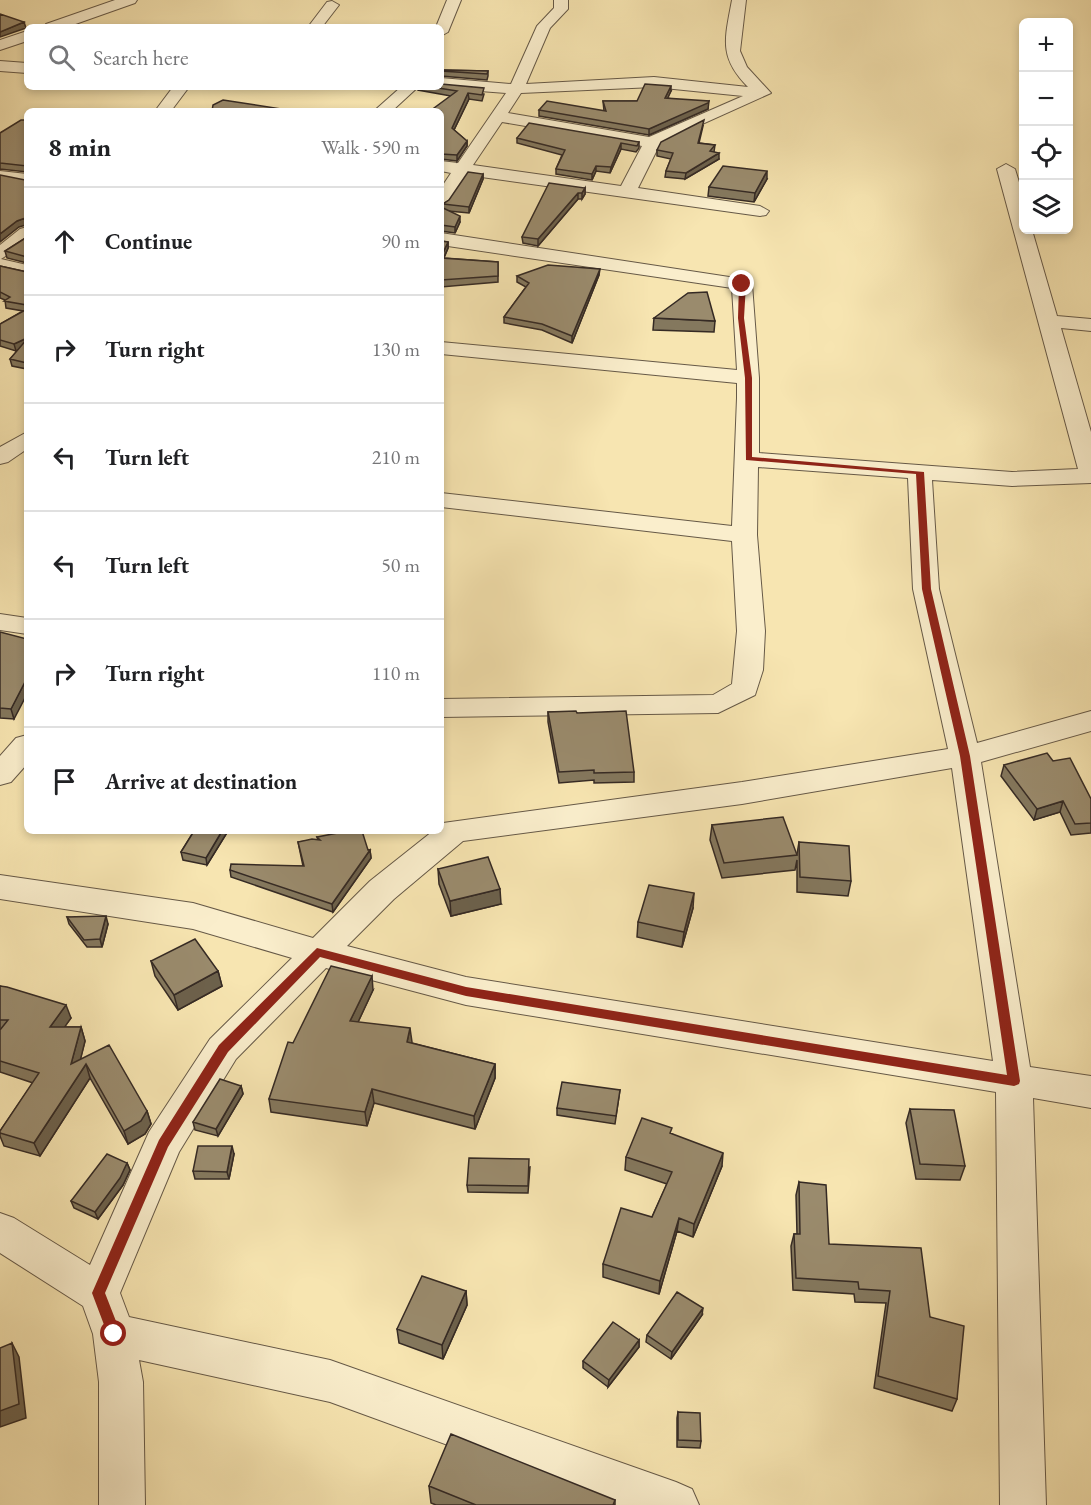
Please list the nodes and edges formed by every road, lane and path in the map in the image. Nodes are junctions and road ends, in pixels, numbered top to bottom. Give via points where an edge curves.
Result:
1 (130, 0) edge
2 (454, 0) edge
3 (561, 0) edge
4 (739, 0) edge
5 (332, 5) dead end
6 (61, 24) edge
7 (317, 24) edge
8 (444, 25) edge
9 (24, 37) edge
10 (0, 45) edge
11 (0, 66) edge
12 (24, 68) edge
13 (444, 83) edge
14 (516, 89) junction
15 (179, 90) edge
16 (406, 90) edge
17 (763, 93) junction
18 (165, 108) edge
19 (386, 108) edge
20 (498, 116) junction
21 (652, 143) junction
22 (444, 166) edge
23 (463, 169) junction
24 (1006, 169) dead end
25 (0, 176) edge
26 (24, 179) edge
27 (627, 192) junction
28 (444, 197) edge
29 (760, 211) dead end
30 (24, 235) edge
31 (444, 239) edge
32 (0, 254) edge
33 (0, 265) edge
34 (24, 270) edge
35 (1047, 321) junction
36 (1091, 325) edge
37 (444, 348) edge
38 (748, 378) junction
39 (24, 441) edge
40 (0, 457) edge
41 (749, 459) junction
42 (920, 472) junction
43 (1091, 475) edge
44 (444, 500) edge
45 (744, 535) junction
46 (0, 622) edge
47 (24, 626) edge
48 (444, 708) edge
49 (1091, 721) edge
50 (0, 741) edge
51 (24, 743) edge
52 (24, 747) edge
53 (965, 756) junction
54 (0, 775) edge
55 (447, 827) edge
56 (440, 834) edge
57 (0, 887) edge
58 (317, 952) junction
59 (1014, 1081) junction
60 (1091, 1092) edge
61 (0, 1231) edge
62 (99, 1293) junction
63 (114, 1334) junction
64 (122, 1505) edge
65 (676, 1505) edge
66 (1023, 1505) edge

1 - 6 street
2 - 8 street
3 - 14 street via 561,9 544,26
4 - 17 street via 730,52 742,73
5 - 7 street
9 - 10 street
11 - 12 street
13 - 14 street
14 - 17 street via 654,82
14 - 20 street
15 - 18 street
16 - 19 street
17 - 21 street via 673,129
20 - 21 street
20 - 23 street
21 - 27 street
22 - 23 street
23 - 27 street
23 - 28 street
24 - 35 street
25 - 26 street
27 - 29 street
30 - 32 street
31 - 38 street via 742,284 741,318
33 - 34 street
35 - 36 street
35 - 43 street
37 - 38 street
38 - 41 street
39 - 40 street
41 - 42 street
41 - 45 street
42 - 43 street via 1012,479
42 - 53 street via 926,589
44 - 45 street
45 - 48 street via 752,665 745,689 718,704
46 - 47 street
49 - 53 street
50 - 51 street
52 - 54 street
53 - 55 street via 742,793
53 - 59 street
56 - 58 street
57 - 58 street via 193,916
58 - 59 street via 466,991
58 - 62 street via 224,1049 163,1144
59 - 60 street
59 - 66 street
61 - 62 street
62 - 63 street
63 - 64 street via 122,1382
63 - 65 street via 330,1382

